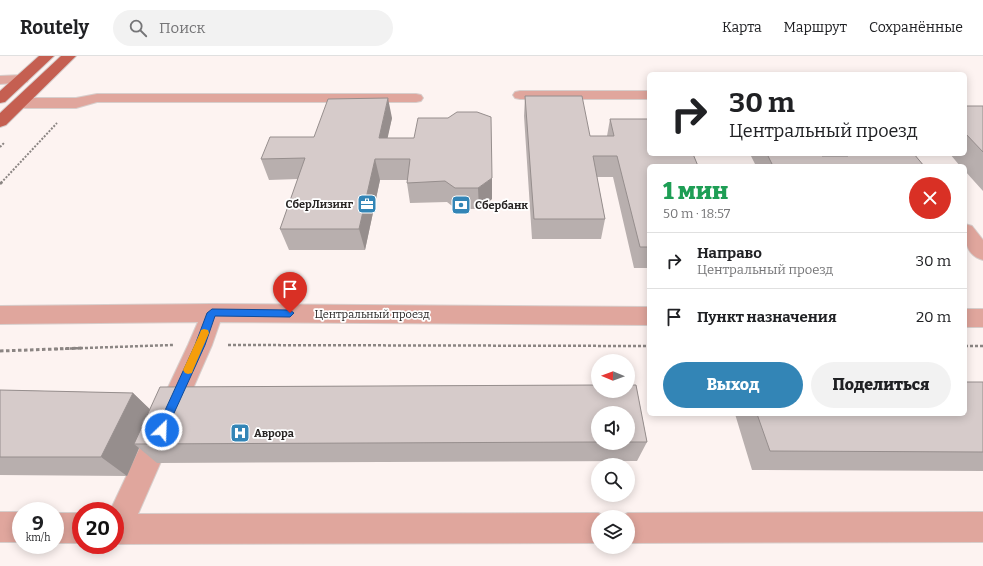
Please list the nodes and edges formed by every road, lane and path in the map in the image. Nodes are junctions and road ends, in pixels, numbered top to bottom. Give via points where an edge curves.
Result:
1 (47, 56) edge
2 (69, 56) edge
3 (22, 79) junction
4 (0, 80) edge
5 (520, 95) dead end
6 (647, 96) edge
7 (416, 98) dead end
8 (0, 99) edge
9 (20, 103) junction
10 (76, 103) junction
11 (0, 122) edge
12 (0, 184) edge
13 (967, 234) edge
14 (983, 254) edge
15 (212, 313) junction
16 (0, 315) edge
17 (647, 316) edge
18 (967, 318) edge
19 (983, 318) edge
20 (200, 345) junction
21 (647, 346) edge
22 (967, 346) edge
23 (983, 346) edge
24 (0, 351) edge
25 (124, 511) edge
26 (0, 526) edge
27 (12, 527) edge
28 (983, 527) edge
29 (591, 528) edge
30 (635, 528) edge
31 (124, 529) edge

1 - 3 main road
2 - 9 main road
3 - 4 street
3 - 8 main road
5 - 6 street
7 - 10 street via 97,98
9 - 10 street
9 - 11 main road
10 - 12 path
13 - 14 street
15 - 16 street, Центральный проезд
15 - 17 street, Центральный проезд
15 - 20 street
18 - 19 street
20 - 21 path
20 - 24 path
20 - 25 street
22 - 23 path
26 - 27 street
28 - 30 street
29 - 31 street

